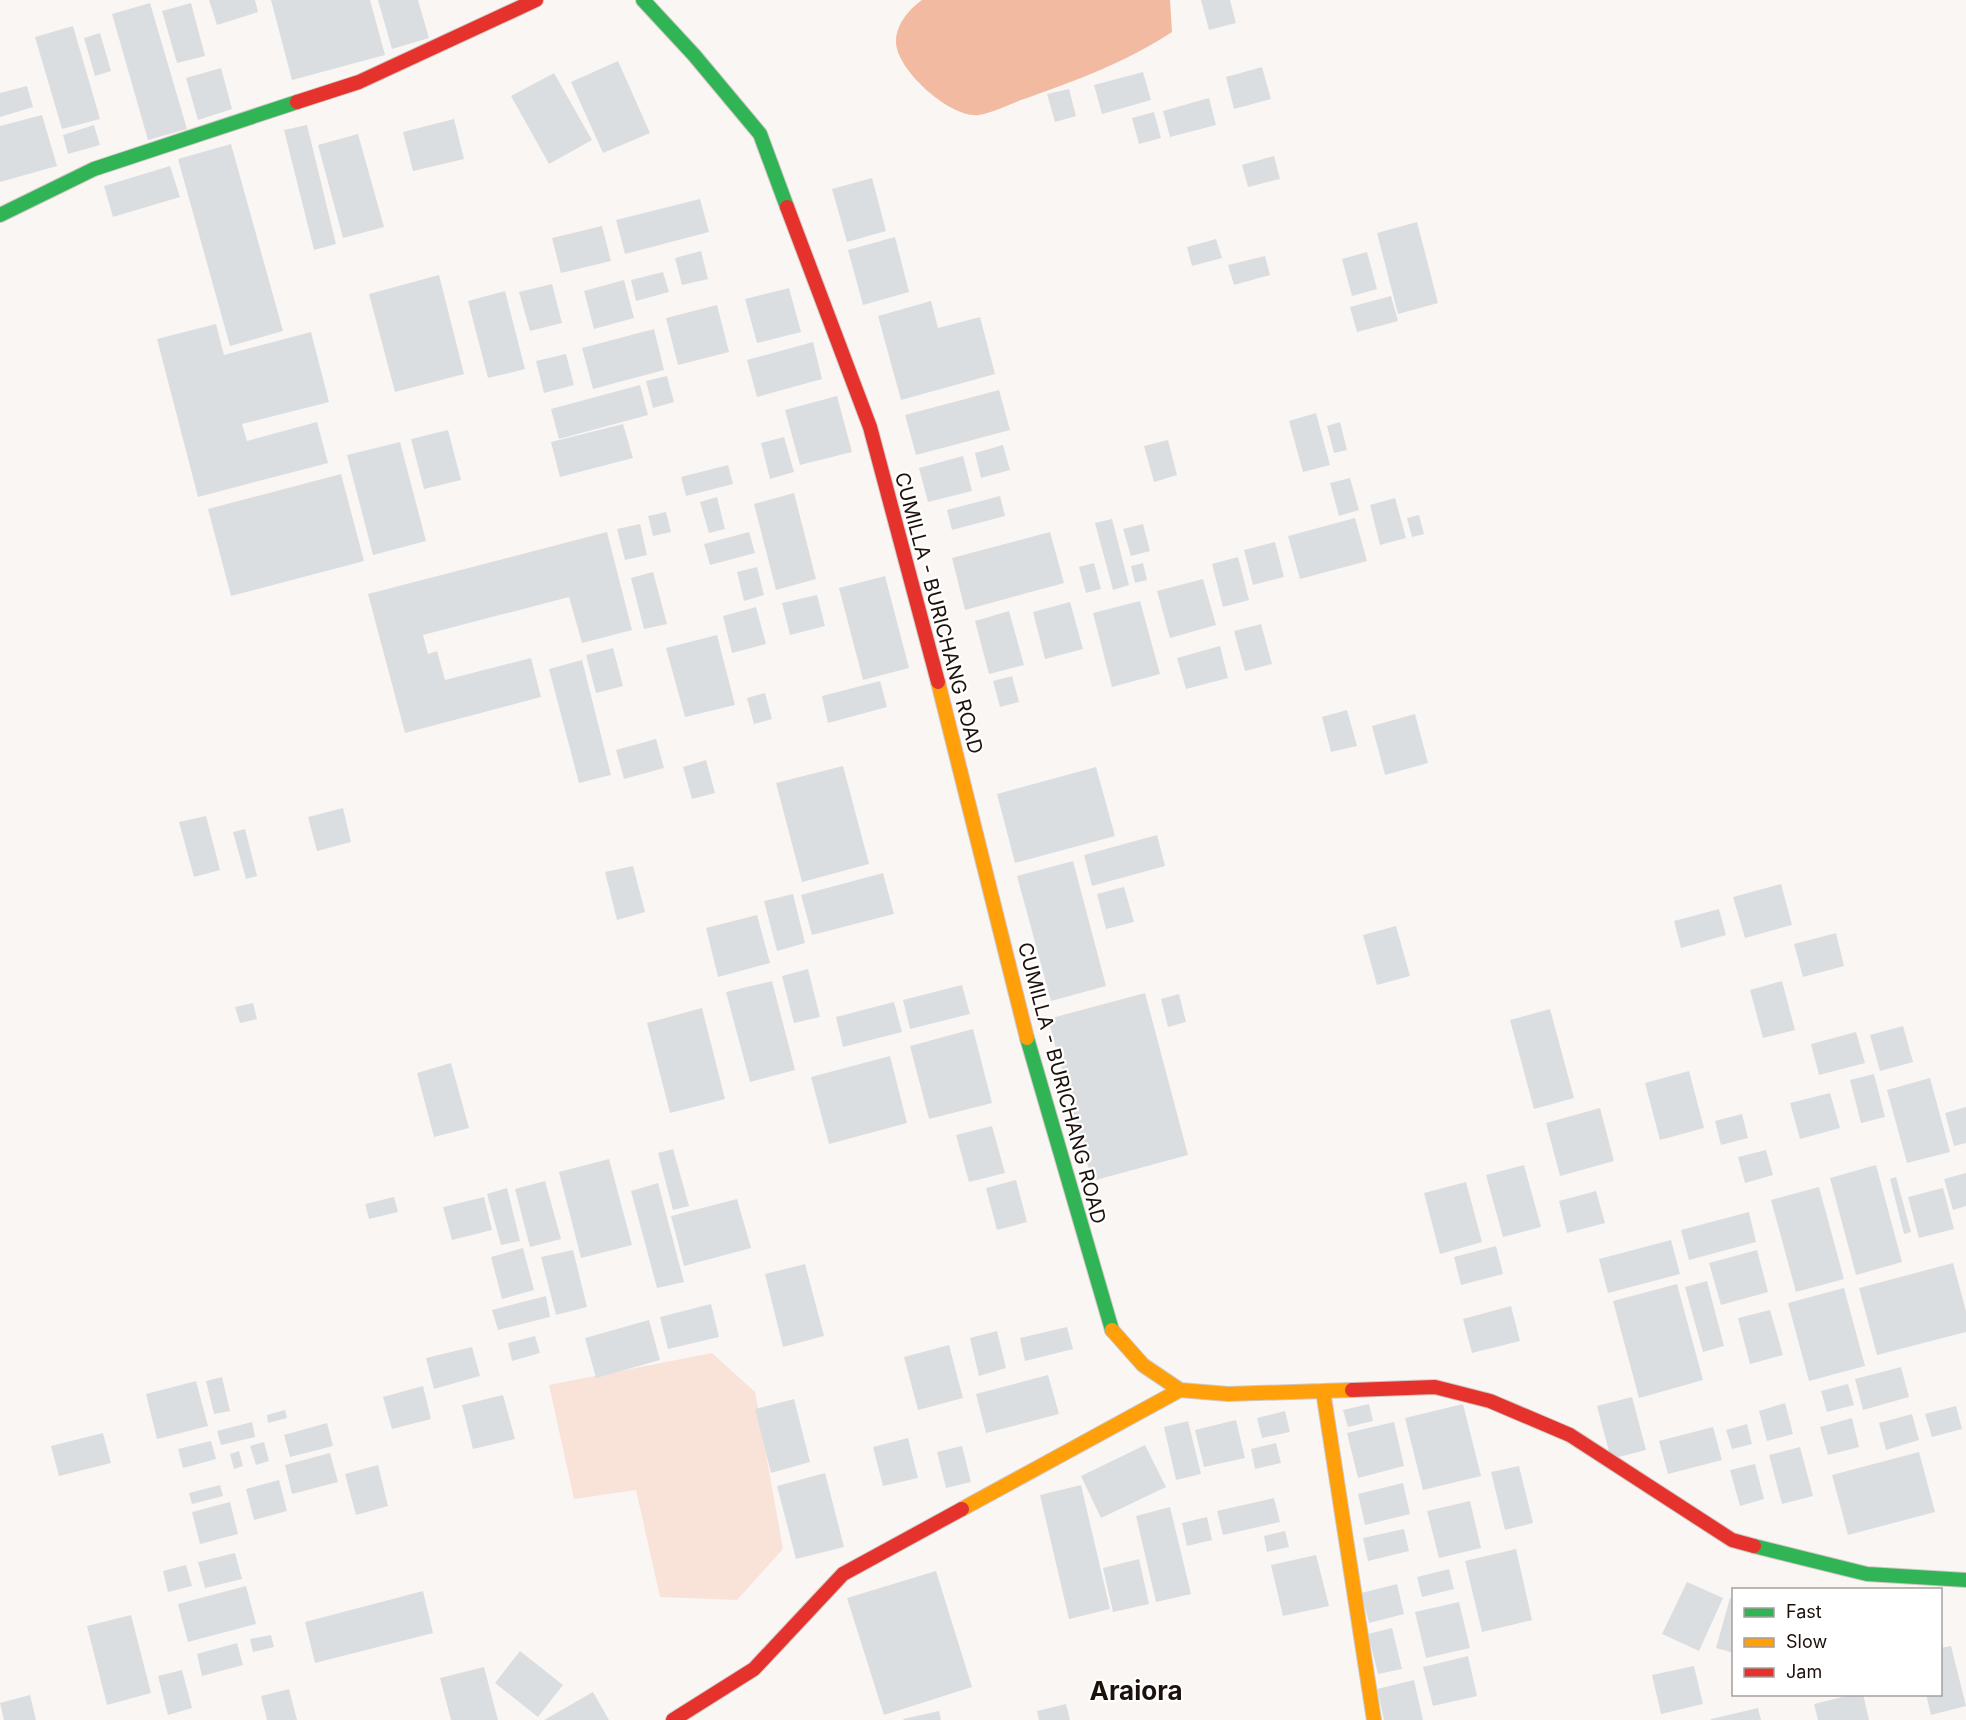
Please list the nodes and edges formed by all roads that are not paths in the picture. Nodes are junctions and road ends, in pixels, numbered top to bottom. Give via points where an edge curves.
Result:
1 (536, 0) edge
2 (643, 0) edge
3 (0, 215) edge
4 (1180, 1390) junction
5 (1323, 1391) junction
6 (1966, 1580) edge
7 (673, 1720) edge
8 (1374, 1720) edge

1 - 3 main road via 359,82 94,169
2 - 4 main road, CUMILLA - BURICHANG ROAD via 760,134 870,427 1032,1058 1109,1327 1143,1365
4 - 5 main road, CUMILLA - BURICHANG ROAD via 1228,1394
4 - 7 main road via 843,1574 754,1669
5 - 6 main road, CUMILLA - BURICHANG ROAD via 1435,1387 1490,1401 1570,1436 1732,1540 1867,1574
5 - 8 main road

